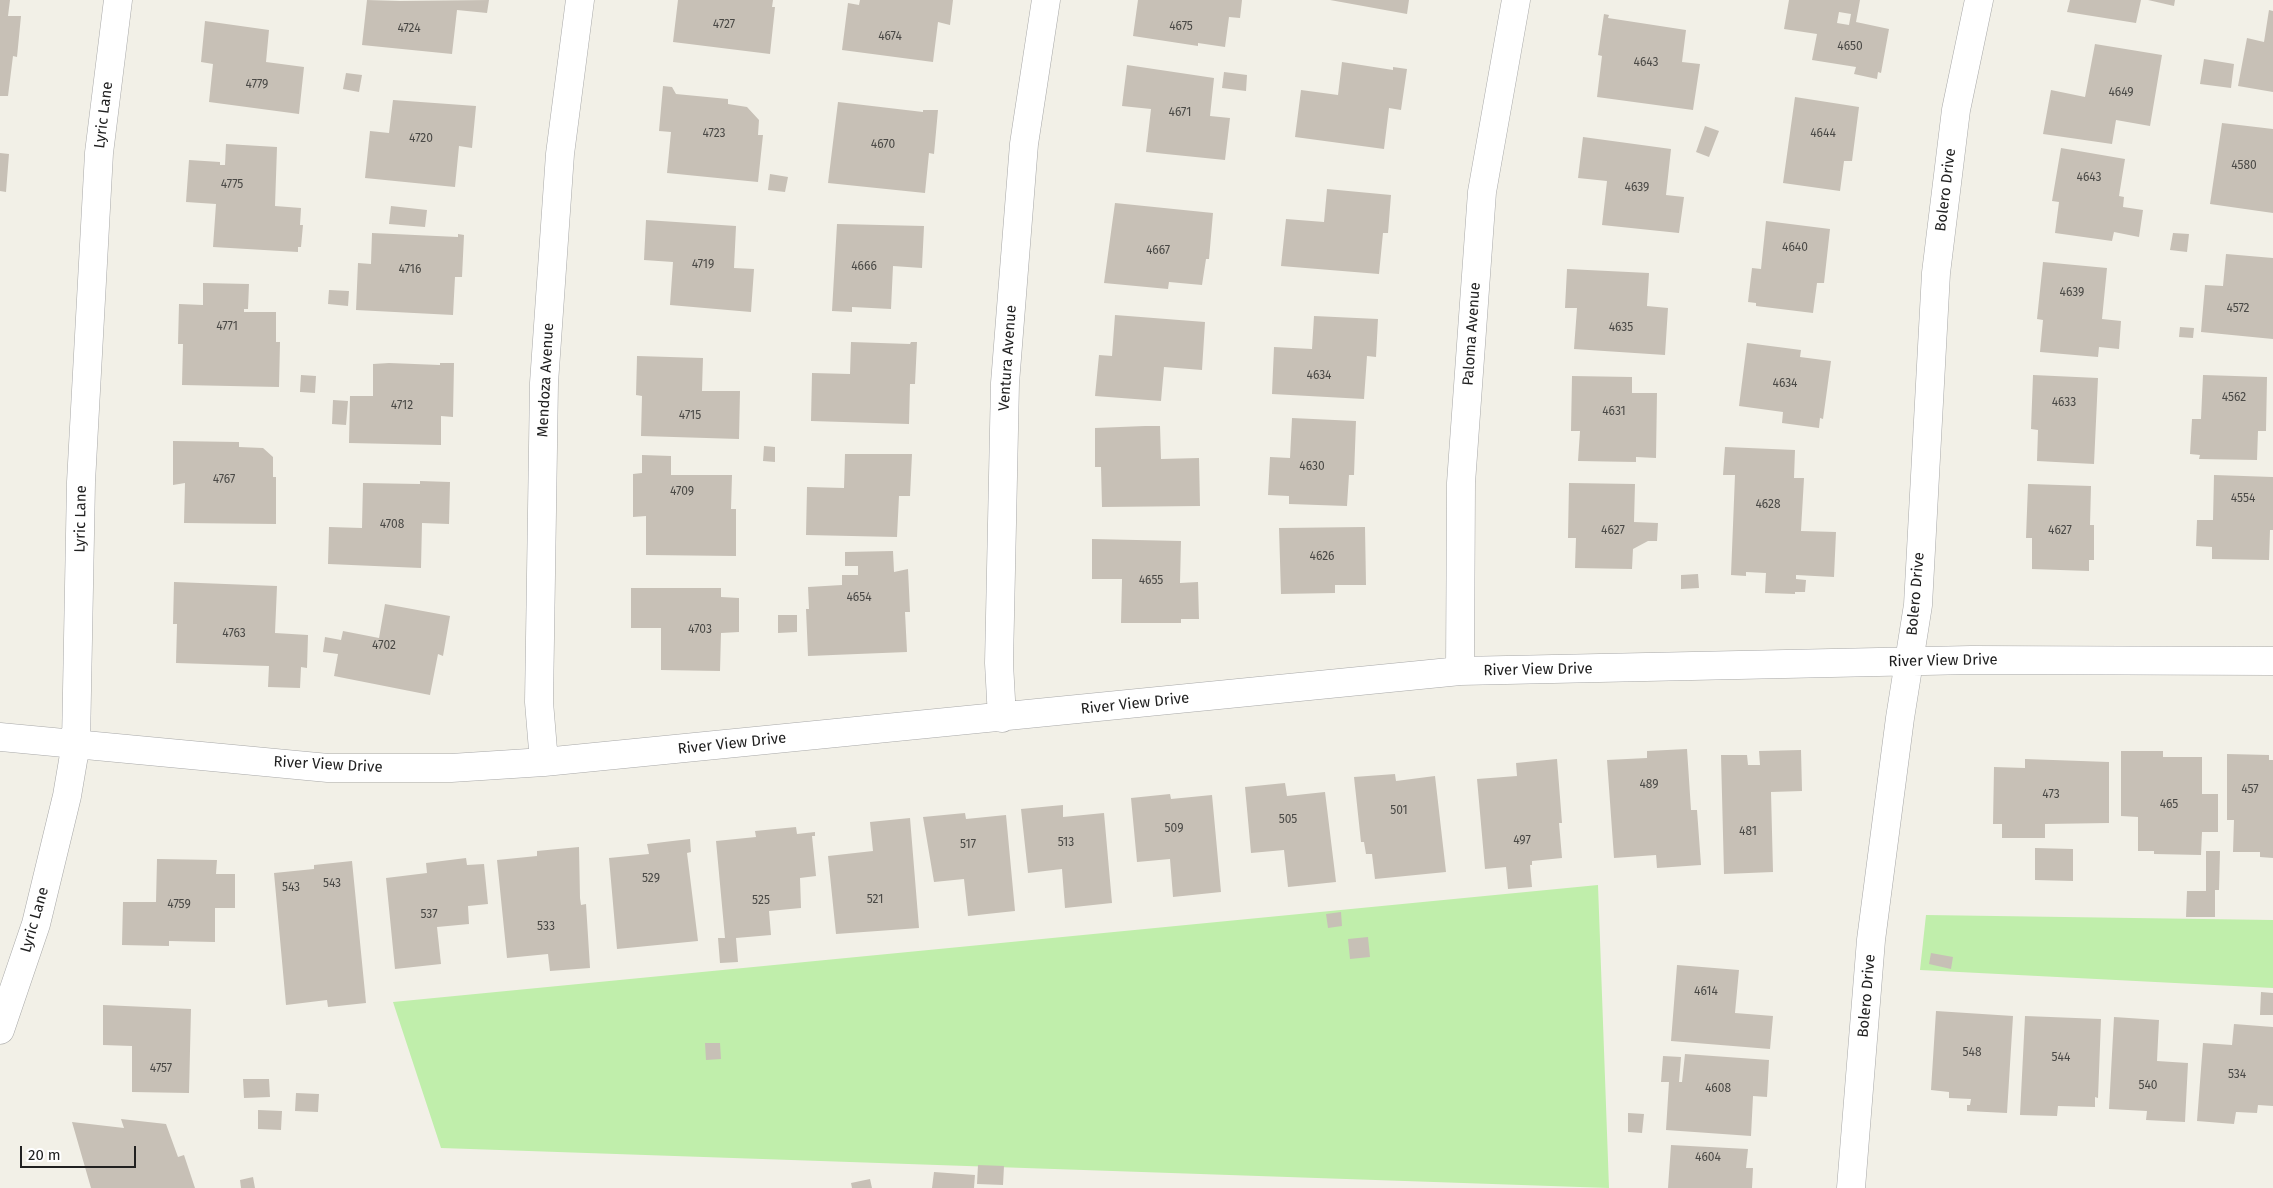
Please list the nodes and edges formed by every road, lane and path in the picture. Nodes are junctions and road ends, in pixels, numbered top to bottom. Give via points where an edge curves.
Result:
1 (118, 0) edge
2 (580, 0) edge
3 (1046, 0) edge
4 (1516, 0) edge
5 (1979, 0) edge
6 (1909, 661) junction
7 (2273, 661) edge
8 (1460, 672) junction
9 (1002, 718) junction
10 (0, 737) edge
11 (76, 743) junction
12 (544, 762) junction
13 (0, 1030) edge
14 (1851, 1188) edge

1 - 11 street, Lyric Lane via 98,163 82,482
2 - 12 street, Mendoza Avenue via 560,154 544,384 539,702
3 - 9 street, Ventura Avenue via 1024,144 1005,383 999,663
4 - 8 street, Paloma Avenue via 1482,192 1461,483
5 - 6 street, Bolero Drive via 1956,110 1936,273 1918,605
6 - 7 street, River View Drive
6 - 8 street, River View Drive
6 - 14 street, Bolero Drive via 1871,940
8 - 9 street, River View Drive
9 - 12 street, River View Drive
10 - 11 street, River View Drive
11 - 12 street, River View Drive via 328,768 451,768
11 - 13 street, Lyric Lane via 67,796 36,924

